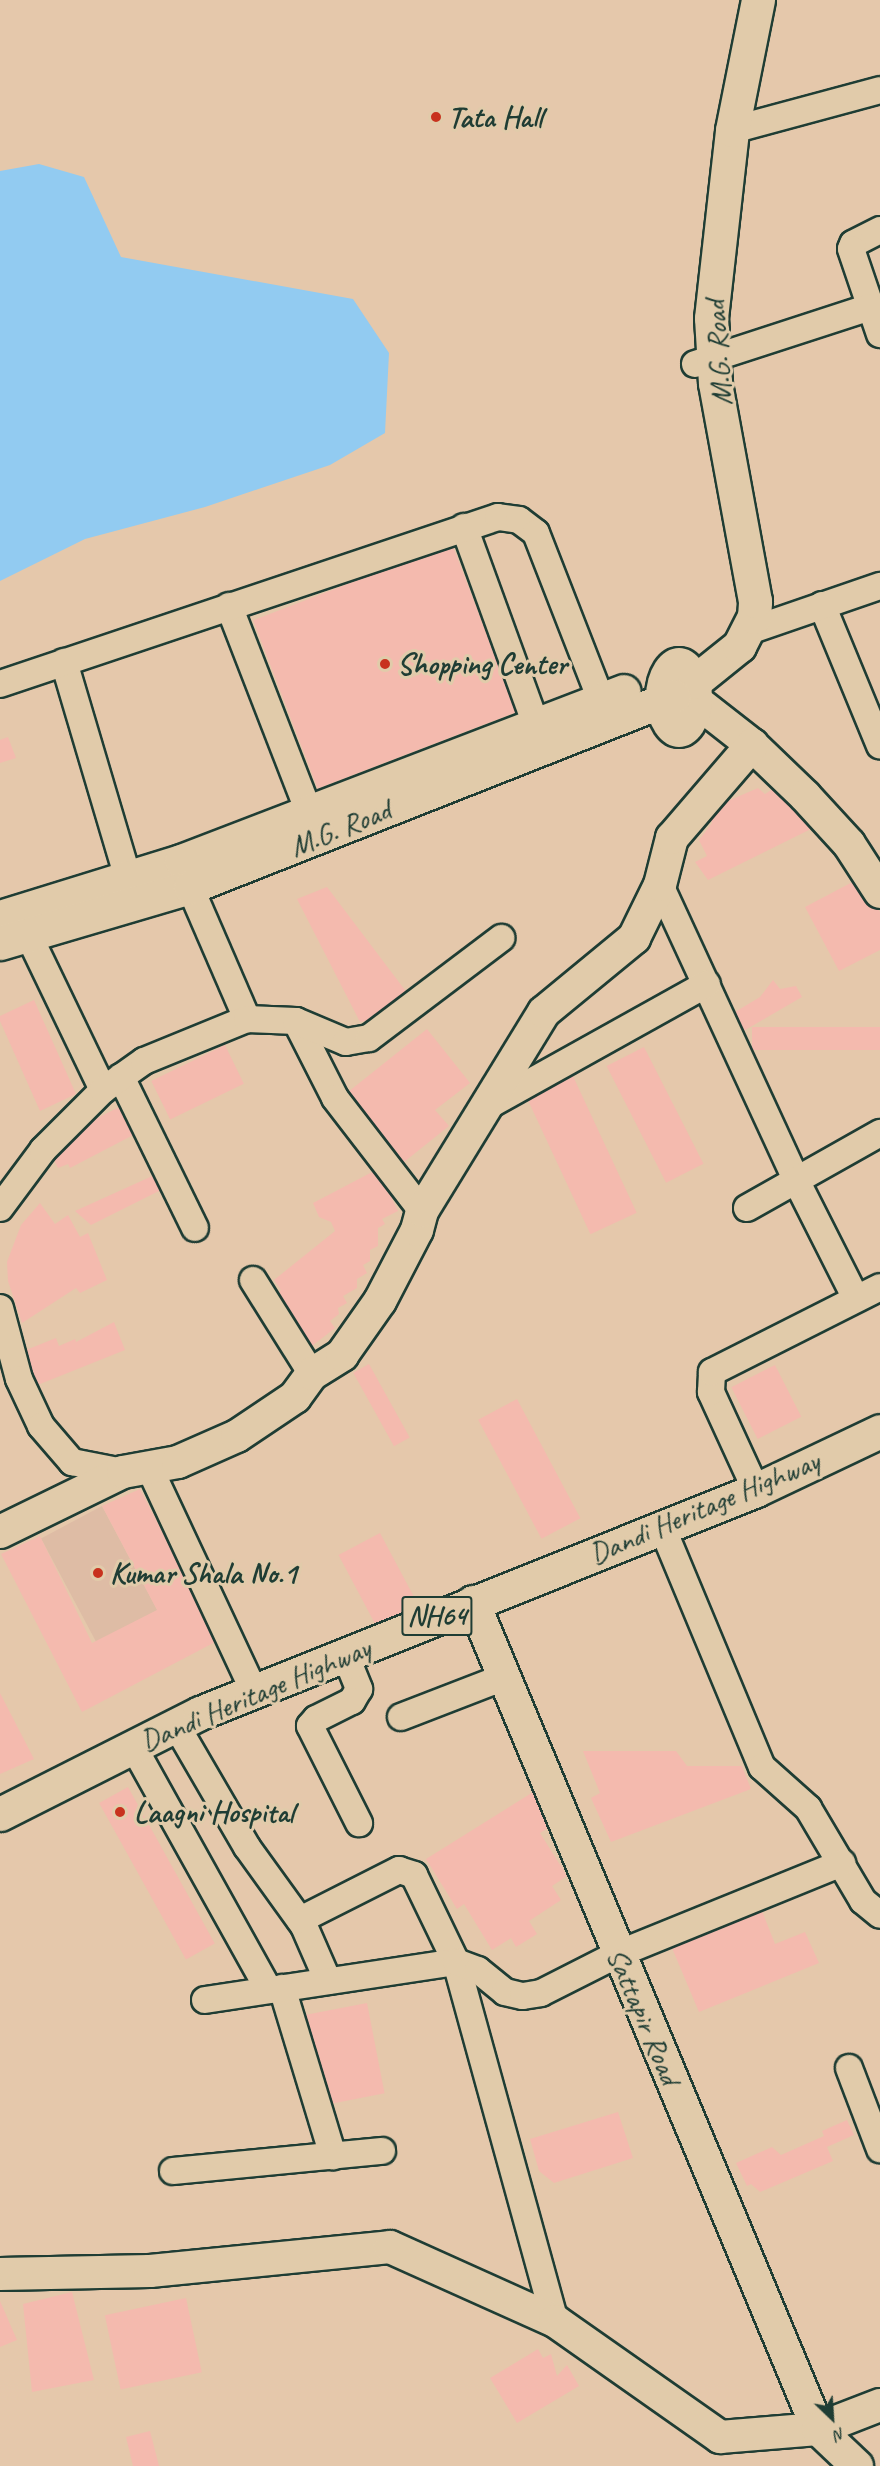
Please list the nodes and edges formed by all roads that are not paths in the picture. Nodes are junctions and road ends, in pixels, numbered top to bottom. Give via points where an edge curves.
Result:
1 (747, 0) edge
2 (758, 0) edge
3 (880, 90) edge
4 (732, 130) junction
5 (880, 230) edge
6 (870, 307) junction
7 (880, 334) edge
8 (704, 360) junction
9 (464, 527) junction
10 (741, 573) junction
11 (880, 586) edge
12 (822, 605) junction
13 (229, 606) junction
14 (749, 632) junction
15 (64, 662) junction
16 (681, 683) junction
17 (0, 684) edge
18 (601, 700) junction
19 (536, 725) junction
20 (752, 745) junction
21 (880, 746) edge
22 (309, 812) junction
23 (128, 878) junction
24 (660, 885) junction
25 (190, 887) junction
26 (880, 892) edge
27 (0, 917) edge
28 (14, 938) edge
29 (501, 938) dead end
30 (706, 984) junction
31 (247, 1019) junction
32 (296, 1021) junction
33 (112, 1084) junction
34 (482, 1109) junction
35 (880, 1133) edge
36 (796, 1180) junction
37 (0, 1208) edge
38 (747, 1208) dead end
39 (422, 1211) junction
40 (195, 1228) dead end
41 (252, 1280) dead end
42 (880, 1287) edge
43 (856, 1299) junction
44 (0, 1308) edge
45 (312, 1374) junction
46 (880, 1431) edge
47 (136, 1469) junction
48 (756, 1490) junction
49 (662, 1527) junction
50 (0, 1532) edge
51 (473, 1602) junction
52 (345, 1654) junction
53 (504, 1677) junction
54 (254, 1691) junction
55 (401, 1717) dead end
56 (176, 1725) junction
57 (133, 1746) junction
58 (0, 1814) edge
59 (359, 1823) dead end
60 (842, 1863) junction
61 (880, 1914) edge
62 (300, 1920) junction
63 (618, 1954) junction
64 (456, 1962) junction
65 (328, 1981) junction
66 (276, 1989) junction
67 (205, 2000) dead end
68 (849, 2068) dead end
69 (880, 2149) edge
70 (382, 2151) dead end
71 (333, 2156) junction
72 (173, 2171) dead end
73 (0, 2274) edge
74 (555, 2321) junction
75 (880, 2405) edge
76 (818, 2429) junction
77 (857, 2466) edge

1 - 8 main road, M.G. Road via 723,72 697,259 692,318
2 - 4 main road, M.G. Road
3 - 4 street
4 - 8 main road, M.G. Road
5 - 6 street via 853,244 851,249
6 - 7 street
6 - 8 street
8 - 10 main road, M.G. Road
9 - 13 street
9 - 18 street via 498,518 519,520 536,533
9 - 19 street
10 - 14 main road, M.G. Road via 755,601
10 - 16 main road, M.G. Road via 732,624
11 - 12 street
12 - 14 street
12 - 21 street
13 - 15 street
13 - 22 street
14 - 16 main road, M.G. Road via 738,646
15 - 17 street
15 - 23 street
16 - 18 main road, M.G. Road
16 - 20 street
16 - 25 main road, M.G. Road
18 - 19 main road, M.G. Road
19 - 22 main road, M.G. Road
20 - 24 street via 672,838
20 - 26 street via 849,844
22 - 23 main road, M.G. Road
23 - 27 main road, M.G. Road
24 - 30 street
24 - 34 street via 634,938 544,1012
25 - 28 main road, M.G. Road
25 - 31 street
28 - 33 street
29 - 32 street via 369,1038 346,1042
30 - 34 street
30 - 36 street
31 - 32 street
31 - 33 street via 144,1061
32 - 39 street via 335,1098
33 - 37 street via 43,1150
33 - 40 street
34 - 39 street
35 - 36 street
36 - 38 street
36 - 43 street
39 - 45 street via 417,1230 364,1325 342,1355
41 - 45 street
42 - 43 street
43 - 48 street via 711,1372 711,1392
44 - 47 street via 19,1379 41,1426 72,1462
45 - 47 street via 295,1397 237,1436 178,1462
46 - 48 main road, Dandi Heritage Highway / NH64
47 - 50 street
47 - 54 street
48 - 49 main road, Dandi Heritage Highway / NH64
49 - 51 main road, Dandi Heritage Highway / NH64
49 - 60 street via 762,1767 808,1808
51 - 52 main road, Dandi Heritage Highway / NH64
51 - 53 street, Sattapir Road
52 - 54 main road, Dandi Heritage Highway / NH64
52 - 59 street via 359,1689 352,1701 310,1726
53 - 55 street
53 - 63 street, Sattapir Road
54 - 56 main road, Dandi Heritage Highway / NH64
56 - 57 main road, Dandi Heritage Highway / NH64
56 - 62 street via 246,1847
57 - 58 main road, Dandi Heritage Highway / NH64
57 - 66 street
60 - 61 street via 863,1901
60 - 63 street
62 - 64 street via 407,1870 414,1875
62 - 65 street
63 - 64 street via 541,1993 523,1996 505,1992 478,1970
63 - 76 street, Sattapir Road
64 - 65 street
64 - 74 street
65 - 66 street
66 - 67 street
66 - 71 street
68 - 69 street
70 - 71 street
71 - 72 street
73 - 74 street via 150,2271 390,2247
74 - 76 street via 720,2437
75 - 76 street
76 - 77 street

